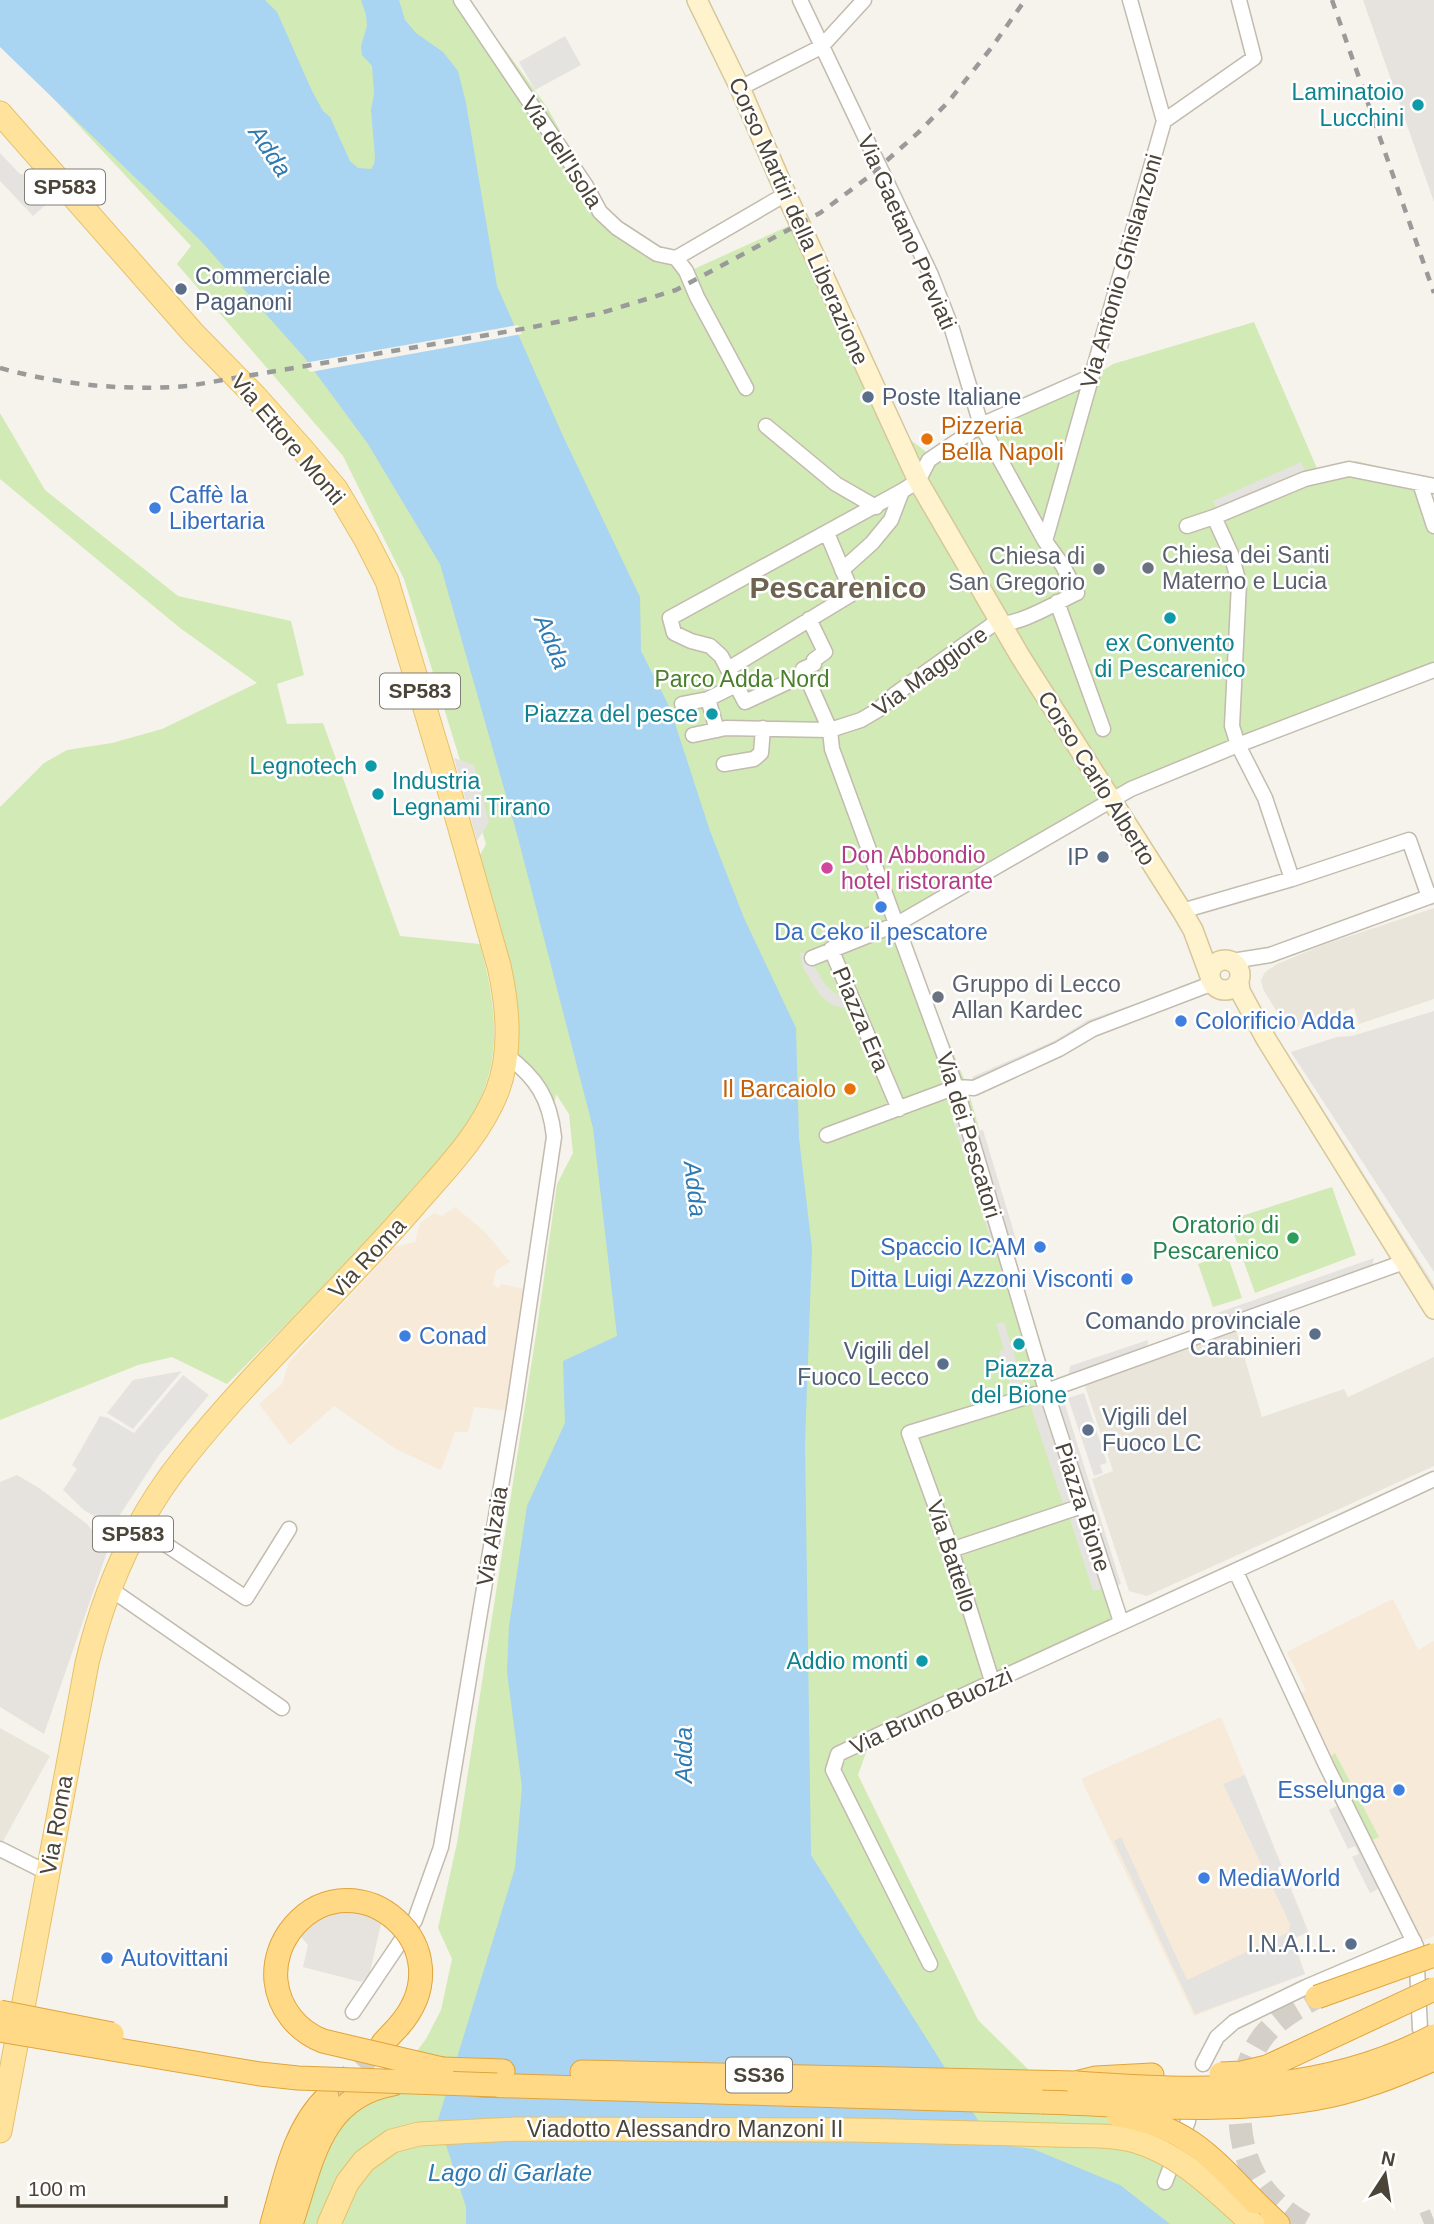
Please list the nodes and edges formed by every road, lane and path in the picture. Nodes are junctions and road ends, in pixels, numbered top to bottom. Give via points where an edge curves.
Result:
1 (461, 0) edge
2 (697, 0) edge
3 (800, 0) edge
4 (864, 0) edge
5 (1130, 0) edge
6 (1239, 0) edge
7 (821, 47) junction
8 (740, 88) junction
9 (0, 113) edge
10 (1164, 121) junction
11 (786, 194) junction
12 (676, 258) junction
13 (1091, 376) junction
14 (746, 388) dead end
15 (981, 425) junction
16 (766, 426) dead end
17 (1427, 485) edge
18 (910, 486) junction
19 (876, 507) junction
20 (1214, 517) junction
21 (1188, 526) dead end
22 (1434, 526) edge
23 (827, 533) junction
24 (1045, 541) junction
25 (842, 570) junction
26 (1057, 602) junction
27 (809, 618) junction
28 (1002, 625) junction
29 (727, 669) junction
30 (1434, 670) edge
31 (805, 674) junction
32 (736, 685) junction
33 (708, 699) junction
34 (682, 704) dead end
35 (763, 728) junction
36 (1103, 729) dead end
37 (717, 730) junction
38 (830, 730) junction
39 (693, 735) dead end
40 (1238, 745) junction
41 (724, 764) dead end
42 (1112, 802) junction
43 (1292, 879) junction
44 (1432, 896) edge
45 (1182, 911) junction
46 (897, 924) junction
47 (831, 949) junction
48 (495, 952) joint
49 (812, 958) dead end
50 (1228, 974) junction
51 (505, 1054) junction
52 (956, 1087) junction
53 (899, 1109) junction
54 (827, 1135) dead end
55 (1404, 1262) junction
56 (1434, 1309) edge
57 (1046, 1391) junction
58 (1434, 1479) edge
59 (1083, 1506) junction
60 (138, 1526) junction
61 (289, 1529) dead end
62 (951, 1550) junction
63 (1236, 1572) junction
64 (109, 1588) junction
65 (1121, 1622) junction
66 (992, 1681) junction
67 (282, 1708) dead end
68 (0, 1849) edge
69 (48, 1872) junction
70 (1414, 1941) junction
71 (1434, 1955) edge
72 (930, 1965) dead end
73 (1434, 1989) edge
74 (1317, 1997) tunnel mouth
75 (0, 2012) edge
76 (353, 2012) dead end
77 (0, 2030) edge
78 (1427, 2033) edge
79 (390, 2035) tunnel mouth
80 (1203, 2064) dead end
81 (1434, 2067) edge
82 (442, 2069) junction
83 (1076, 2083) junction
84 (497, 2085) junction
85 (327, 2097) tunnel mouth
86 (1042, 2102) junction
87 (1188, 2121) dead end
88 (0, 2131) edge
89 (1165, 2182) dead end
90 (272, 2224) edge
91 (291, 2224) edge
92 (329, 2224) edge
93 (1253, 2224) edge
94 (1278, 2224) edge

1 - 12 street, Via dell'Isola via 600,212 657,254
2 - 8 main road, Corso Martiri della Liberazione
3 - 7 street, Via Gaetano Previati
4 - 7 street
5 - 10 street, Via Antonio Ghislanzoni
6 - 10 street via 1254,58
7 - 8 street
7 - 15 street, Via Gaetano Previati via 931,275
8 - 11 main road, Corso Martiri della Liberazione
9 - 48 main road, Via Ettore Monti / SP583 via 336,489 387,581
10 - 13 street, Via Antonio Ghislanzoni
11 - 12 street
11 - 18 main road, Corso Martiri della Liberazione
12 - 14 street
13 - 15 street
13 - 24 street, Via Antonio Ghislanzoni
15 - 18 street via 929,460
15 - 24 street, Via Gaetano Previati
16 - 19 street via 836,484
17 - 20 street via 1349,469 1305,479
17 - 22 street
18 - 19 street
18 - 25 street via 891,520
18 - 28 main road, Corso Martiri della Liberazione
19 - 23 street
20 - 21 street
20 - 40 street via 1239,583 1232,726
23 - 25 street
23 - 29 street via 670,618 674,633 710,646
24 - 26 street, Via Gaetano Previati via 1077,593
25 - 27 street via 850,595
26 - 28 street, Via Maggiore
26 - 36 street
27 - 29 street
27 - 31 street via 825,652 803,669
28 - 38 street, Via Maggiore via 992,625 978,634 878,710
28 - 42 main road, Corso Carlo Alberto
29 - 32 street
30 - 40 street
31 - 32 street via 745,702
31 - 38 street, Via dei Pescatori
32 - 33 street
33 - 34 street
33 - 37 street
35 - 37 street, Via Maggiore
35 - 38 street, Via Maggiore
35 - 41 street via 761,753 754,759
37 - 39 street, Via Maggiore
38 - 46 street, Via dei Pescatori via 832,749
40 - 42 street via 1131,789
40 - 43 street via 1265,798
42 - 45 main road, Corso Carlo Alberto
42 - 46 street
43 - 44 street via 1409,840
43 - 45 street
44 - 50 street
45 - 50 main road, Corso Carlo Alberto
46 - 47 street
46 - 52 street, Via dei Pescatori
47 - 49 street, Piazza Era
47 - 53 street, Piazza Era
48 - 51 main road, Via Roma / SP583 via 505,998
50 - 52 street via 1093,1029 974,1088
50 - 55 main road, Corso Carlo Alberto
51 - 60 main road, Via Roma / SP583 via 491,1105 463,1150 206,1431
51 - 76 street, Via Alzaia via 538,1085 554,1137 514,1408 441,1847 415,1920
52 - 53 street
52 - 57 street, Via dei Pescatori
53 - 54 street
55 - 56 main road, Corso Carlo Alberto
55 - 57 street
57 - 59 street, Piazza Bione
57 - 62 street, Via Battello via 909,1433
58 - 63 street, Via Bruno Buozzi
59 - 62 street
59 - 65 street, Piazza Bione
60 - 61 street via 246,1598
60 - 64 main road, Via Roma / SP583
62 - 66 street, Via Battello
63 - 65 street, Via Bruno Buozzi
63 - 70 street
64 - 67 street
64 - 69 main road, Via Roma / SP583 via 87,1663
65 - 66 street, Via Bruno Buozzi
66 - 72 street, Via Bruno Buozzi via 838,1754 833,1770
68 - 69 street
69 - 88 main road, Via Roma / SP583
70 - 78 street
70 - 80 street via 1234,2022 1217,2037
71 - 74 highway, bridge
73 - 83 highway, bridge via 1267,2067 1242,2073 1096,2078
75 - 82 highway, SS36, bridge via 230,2055
77 - 84 highway, SS36, bridge via 260,2074
78 - 83 highway, SS36, bridge via 1380,2061 1295,2083 1157,2088
79 - 82 highway, bridge via 414,2004 421,1978 417,1951 404,1927 383,1910 357,1902 325,1905 309,1913 282,1944 276,1970 281,2001 296,2024 323,2041
81 - 86 highway, SS36, bridge via 1351,2091 1273,2105
82 - 83 highway, SS36
84 - 86 highway, SS36
84 - 91 highway, bridge via 400,2083 357,2096 325,2128
85 - 90 highway via 302,2130
86 - 94 highway, bridge via 1136,2118 1174,2131 1211,2156
87 - 89 street
92 - 93 main road, Viadotto Alessandro Manzoni II, bridge via 353,2174 372,2153 397,2139 529,2129 853,2130 1124,2139 1167,2155

